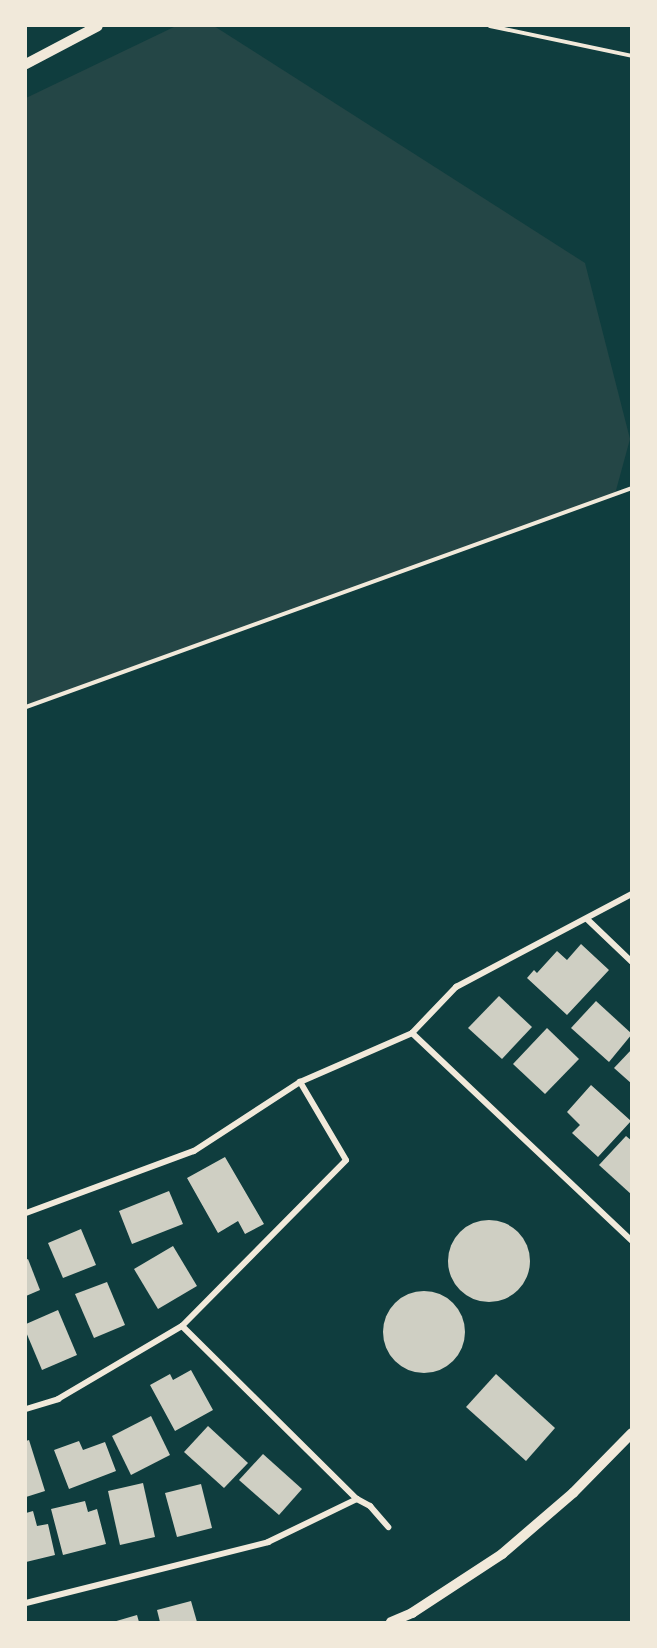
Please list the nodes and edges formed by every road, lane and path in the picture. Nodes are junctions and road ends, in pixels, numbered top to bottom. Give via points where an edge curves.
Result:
1 (98, 26) edge
2 (490, 26) edge
3 (632, 56) edge
4 (26, 64) edge
5 (632, 488) edge
6 (26, 707) edge
7 (632, 894) edge
8 (587, 919) junction
9 (632, 962) edge
10 (412, 1033) junction
11 (300, 1082) junction
12 (26, 1213) edge
13 (632, 1241) edge
14 (182, 1326) junction
15 (26, 1409) edge
16 (632, 1433) edge
17 (357, 1498) junction
18 (388, 1527) dead end
19 (26, 1603) edge
20 (391, 1623) edge

1 - 4 street
2 - 3 path
5 - 6 path
7 - 8 street
8 - 9 street
8 - 10 street via 456,987
10 - 11 street
10 - 13 street
11 - 12 street via 194,1151
11 - 14 street via 346,1160
14 - 15 street via 58,1399
14 - 17 street
16 - 20 street via 573,1493 502,1554
17 - 18 street via 370,1506
17 - 19 street via 268,1542

